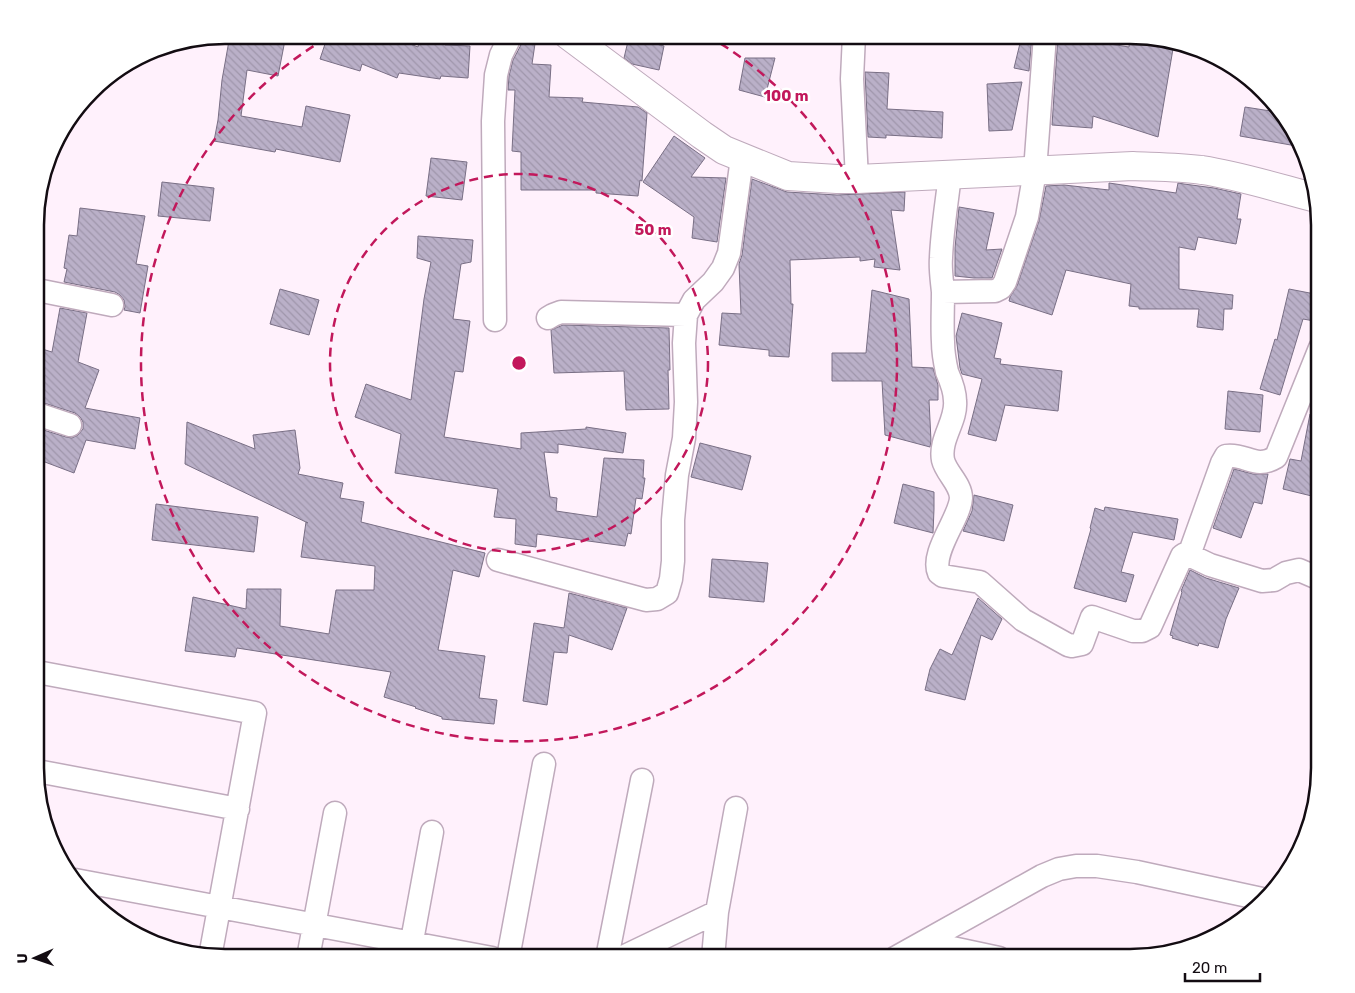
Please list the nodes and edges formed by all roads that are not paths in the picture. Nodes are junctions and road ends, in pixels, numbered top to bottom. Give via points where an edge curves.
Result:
1 (506, 44) edge
2 (580, 44) edge
3 (854, 44) edge
4 (859, 44) edge
5 (1044, 44) edge
6 (853, 60) junction
7 (742, 158) junction
8 (1034, 171) junction
9 (950, 174) junction
10 (857, 179) junction
11 (1309, 196) edge
12 (44, 291) edge
13 (943, 292) junction
14 (112, 305) dead end
15 (686, 315) junction
16 (548, 318) dead end
17 (495, 320) dead end
18 (1311, 370) edge
19 (44, 416) edge
20 (70, 425) dead end
21 (1189, 555) junction
22 (498, 560) dead end
23 (1311, 575) edge
24 (44, 673) edge
25 (544, 764) dead end
26 (44, 772) edge
27 (642, 780) dead end
28 (736, 808) dead end
29 (238, 809) junction
30 (335, 813) dead end
31 (432, 832) dead end
32 (84, 882) edge
33 (1256, 898) edge
34 (220, 907) junction
35 (717, 912) junction
36 (314, 924) junction
37 (924, 942) junction
38 (212, 949) edge
39 (310, 949) edge
40 (407, 949) edge
41 (411, 949) edge
42 (510, 949) edge
43 (609, 949) edge
44 (640, 949) edge
45 (714, 949) edge
46 (911, 949) edge
47 (957, 949) edge

1 - 17 street via 496,75 493,121
2 - 7 street via 702,135
3 - 6 street
4 - 6 street
5 - 8 street
6 - 10 street
7 - 10 street via 788,176
7 - 15 street via 729,253 723,268 694,300
8 - 9 street
8 - 11 street via 1176,167 1238,177
8 - 13 street via 1027,217 1001,288 995,292
9 - 10 street
9 - 13 street via 941,259
12 - 14 street
13 - 21 street via 943,342 956,402 943,460 961,497 943,543 937,566 939,573 980,582 1023,620 1072,646 1082,644 1092,617 1132,631 1142,632 1150,627 1182,556
15 - 16 street via 561,312
15 - 22 street via 684,438 677,474 672,570 667,593 657,599 646,600
18 - 21 street via 1276,457 1259,463 1226,456
19 - 20 street
21 - 23 street via 1262,581 1299,570
24 - 29 street via 256,713
25 - 42 street
26 - 29 street
27 - 43 street
28 - 35 street
29 - 34 street
30 - 36 street
31 - 41 street
32 - 34 street
33 - 37 street via 1137,872 1076,866 1042,876
34 - 36 street
34 - 38 street
35 - 44 street
35 - 45 street
36 - 39 street
36 - 40 street
37 - 46 street
37 - 47 street

